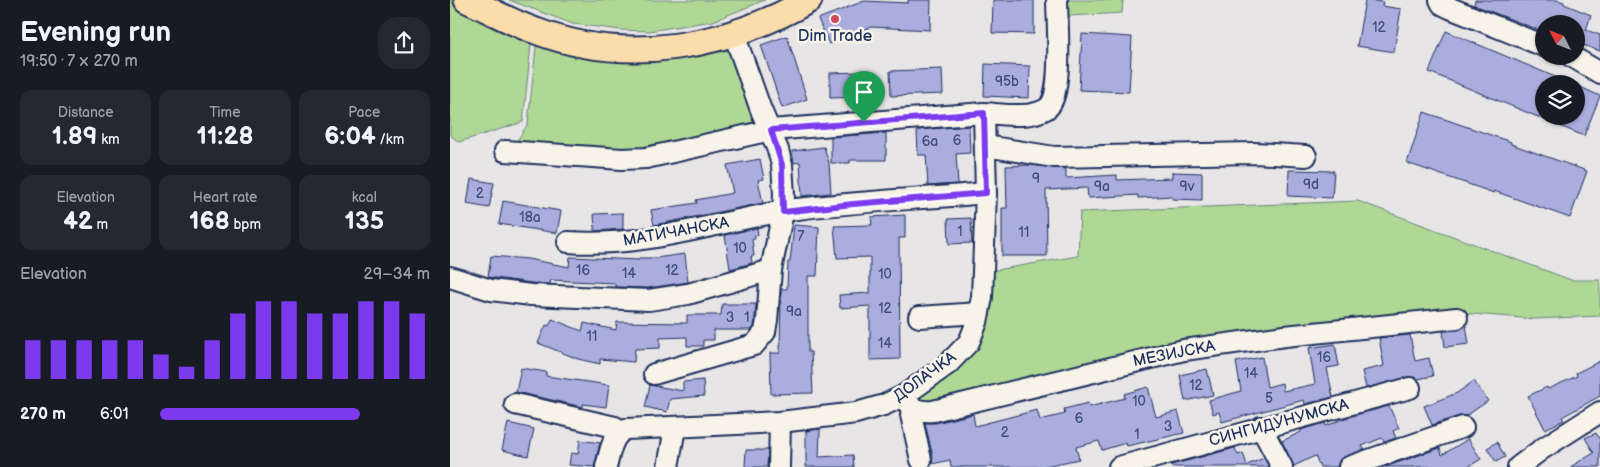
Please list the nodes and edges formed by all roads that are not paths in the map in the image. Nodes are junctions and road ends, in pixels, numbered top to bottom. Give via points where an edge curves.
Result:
1 (467, 0) edge
2 (809, 0) edge
3 (1057, 0) edge
4 (1440, 0) edge
5 (734, 34) junction
6 (1535, 42) edge
7 (1585, 64) edge
8 (1600, 73) edge
9 (984, 113) junction
10 (771, 130) junction
11 (986, 146) junction
12 (505, 151) dead end
13 (1306, 156) dead end
14 (986, 193) junction
15 (783, 212) junction
16 (568, 242) dead end
17 (771, 270) junction
18 (450, 277) edge
19 (979, 313) junction
20 (919, 317) dead end
21 (1457, 318) dead end
22 (654, 374) dead end
23 (1410, 388) dead end
24 (908, 402) junction
25 (515, 404) dead end
26 (1600, 412) edge
27 (780, 422) junction
28 (1261, 427) junction
29 (1464, 427) dead end
30 (675, 428) junction
31 (621, 431) junction
32 (920, 460) dead end
33 (606, 467) edge
34 (668, 467) edge
35 (779, 467) edge
36 (1119, 467) edge
37 (1282, 467) edge
38 (1349, 467) edge
39 (1518, 467) edge

1 - 5 main road via 536,31 599,46 664,48
2 - 5 main road
3 - 9 street via 1058,62 1051,104 1038,112
4 - 6 street via 1450,8
5 - 10 street
7 - 8 street
9 - 10 street
9 - 11 street, ДОЛАЧКА
10 - 12 street via 646,158
10 - 15 street via 782,165
11 - 13 street via 1054,157 1254,153
11 - 14 street, ДОЛАЧКА
14 - 15 street, МАТИЧАНСКА
14 - 19 street, ДОЛАЧКА via 985,272
15 - 16 street, МАТИЧАНСКА via 677,235 612,242
15 - 17 street
17 - 18 street via 688,294 649,300 531,295 491,290
17 - 22 street via 764,332 754,345
19 - 20 street
19 - 24 street, ДОЛАЧКА via 964,348
21 - 24 street, МЕЗИЈСКА via 1184,350 933,411 921,411
23 - 28 street, СИНГИДУНУМСКА
24 - 27 street, ДОЛАЧКА via 856,413
24 - 32 street
25 - 31 street, ДОЛАЧКА
26 - 39 street
27 - 30 street, ДОЛАЧКА
27 - 35 street
28 - 36 street, СИНГИДУНУМСКА
28 - 37 street
29 - 38 street
30 - 31 street, ДОЛАЧКА
30 - 34 street
31 - 33 street via 612,445

